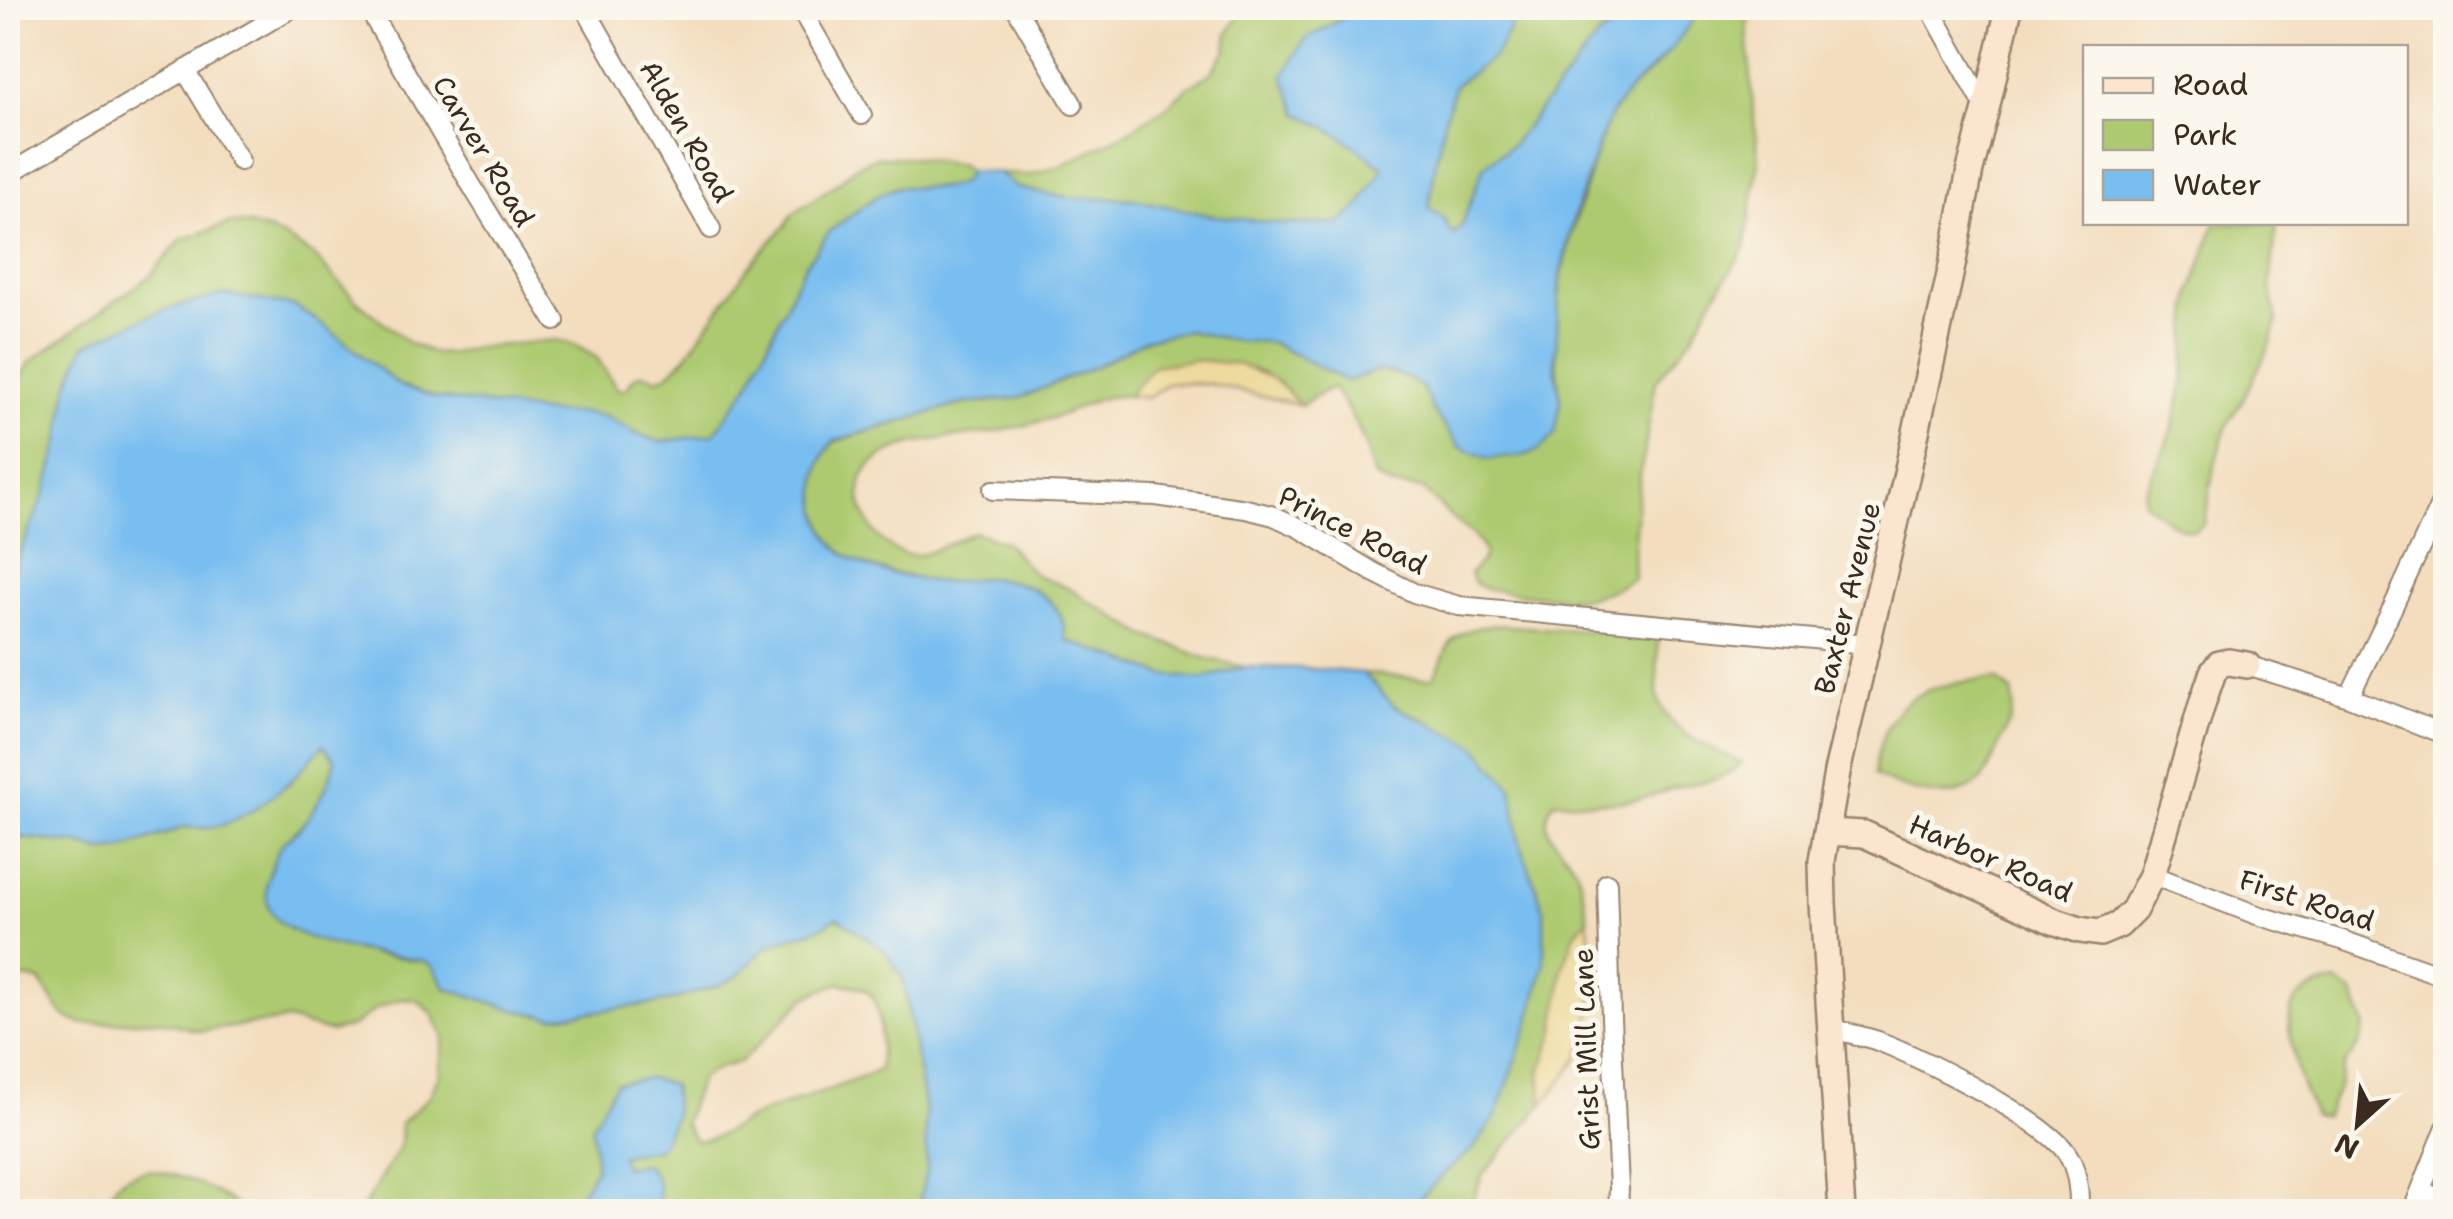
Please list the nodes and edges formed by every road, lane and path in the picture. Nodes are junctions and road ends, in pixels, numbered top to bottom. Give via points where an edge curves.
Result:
1 (292, 8) edge
2 (368, 8) edge
3 (585, 8) edge
4 (800, 8) edge
5 (1016, 8) edge
6 (1930, 8) edge
7 (2008, 8) edge
8 (185, 70) junction
9 (1073, 105) dead end
10 (1986, 110) junction
11 (862, 115) dead end
12 (240, 160) dead end
13 (8, 174) edge
14 (711, 230) dead end
15 (555, 321) dead end
16 (993, 490) dead end
17 (2446, 492) edge
18 (1867, 644) junction
19 (2247, 665) joint
20 (2349, 697) junction
21 (2446, 736) edge
22 (1827, 832) junction
23 (2152, 875) junction
24 (1607, 884) dead end
25 (2446, 977) edge
26 (1832, 1028) junction
27 (2446, 1127) edge
28 (2421, 1190) junction
29 (2446, 1202) edge
30 (1618, 1212) edge
31 (1842, 1212) edge
32 (2079, 1212) edge
33 (2412, 1212) edge

1 - 8 street
2 - 15 street, Carver Road
3 - 14 street, Alden Road
4 - 11 street
5 - 9 street
6 - 10 street
7 - 10 street, Baxter Avenue
8 - 12 street
8 - 13 street
10 - 18 street, Baxter Avenue
16 - 18 street, Prince Road via 1156,496 1246,509 1300,528 1414,593 1460,606
17 - 20 street
18 - 22 street, Baxter Avenue
19 - 20 street
19 - 23 street, Harbor Road via 2219,664 2214,672
20 - 21 street
22 - 23 street, Harbor Road via 1864,834 2080,930 2118,925
22 - 26 street, Baxter Avenue via 1823,903
23 - 25 street, First Road
24 - 30 street, Grist Mill Lane
26 - 31 street, Baxter Avenue
26 - 32 street via 1955,1078 2033,1124 2074,1164
27 - 28 street
28 - 29 street
28 - 33 street

